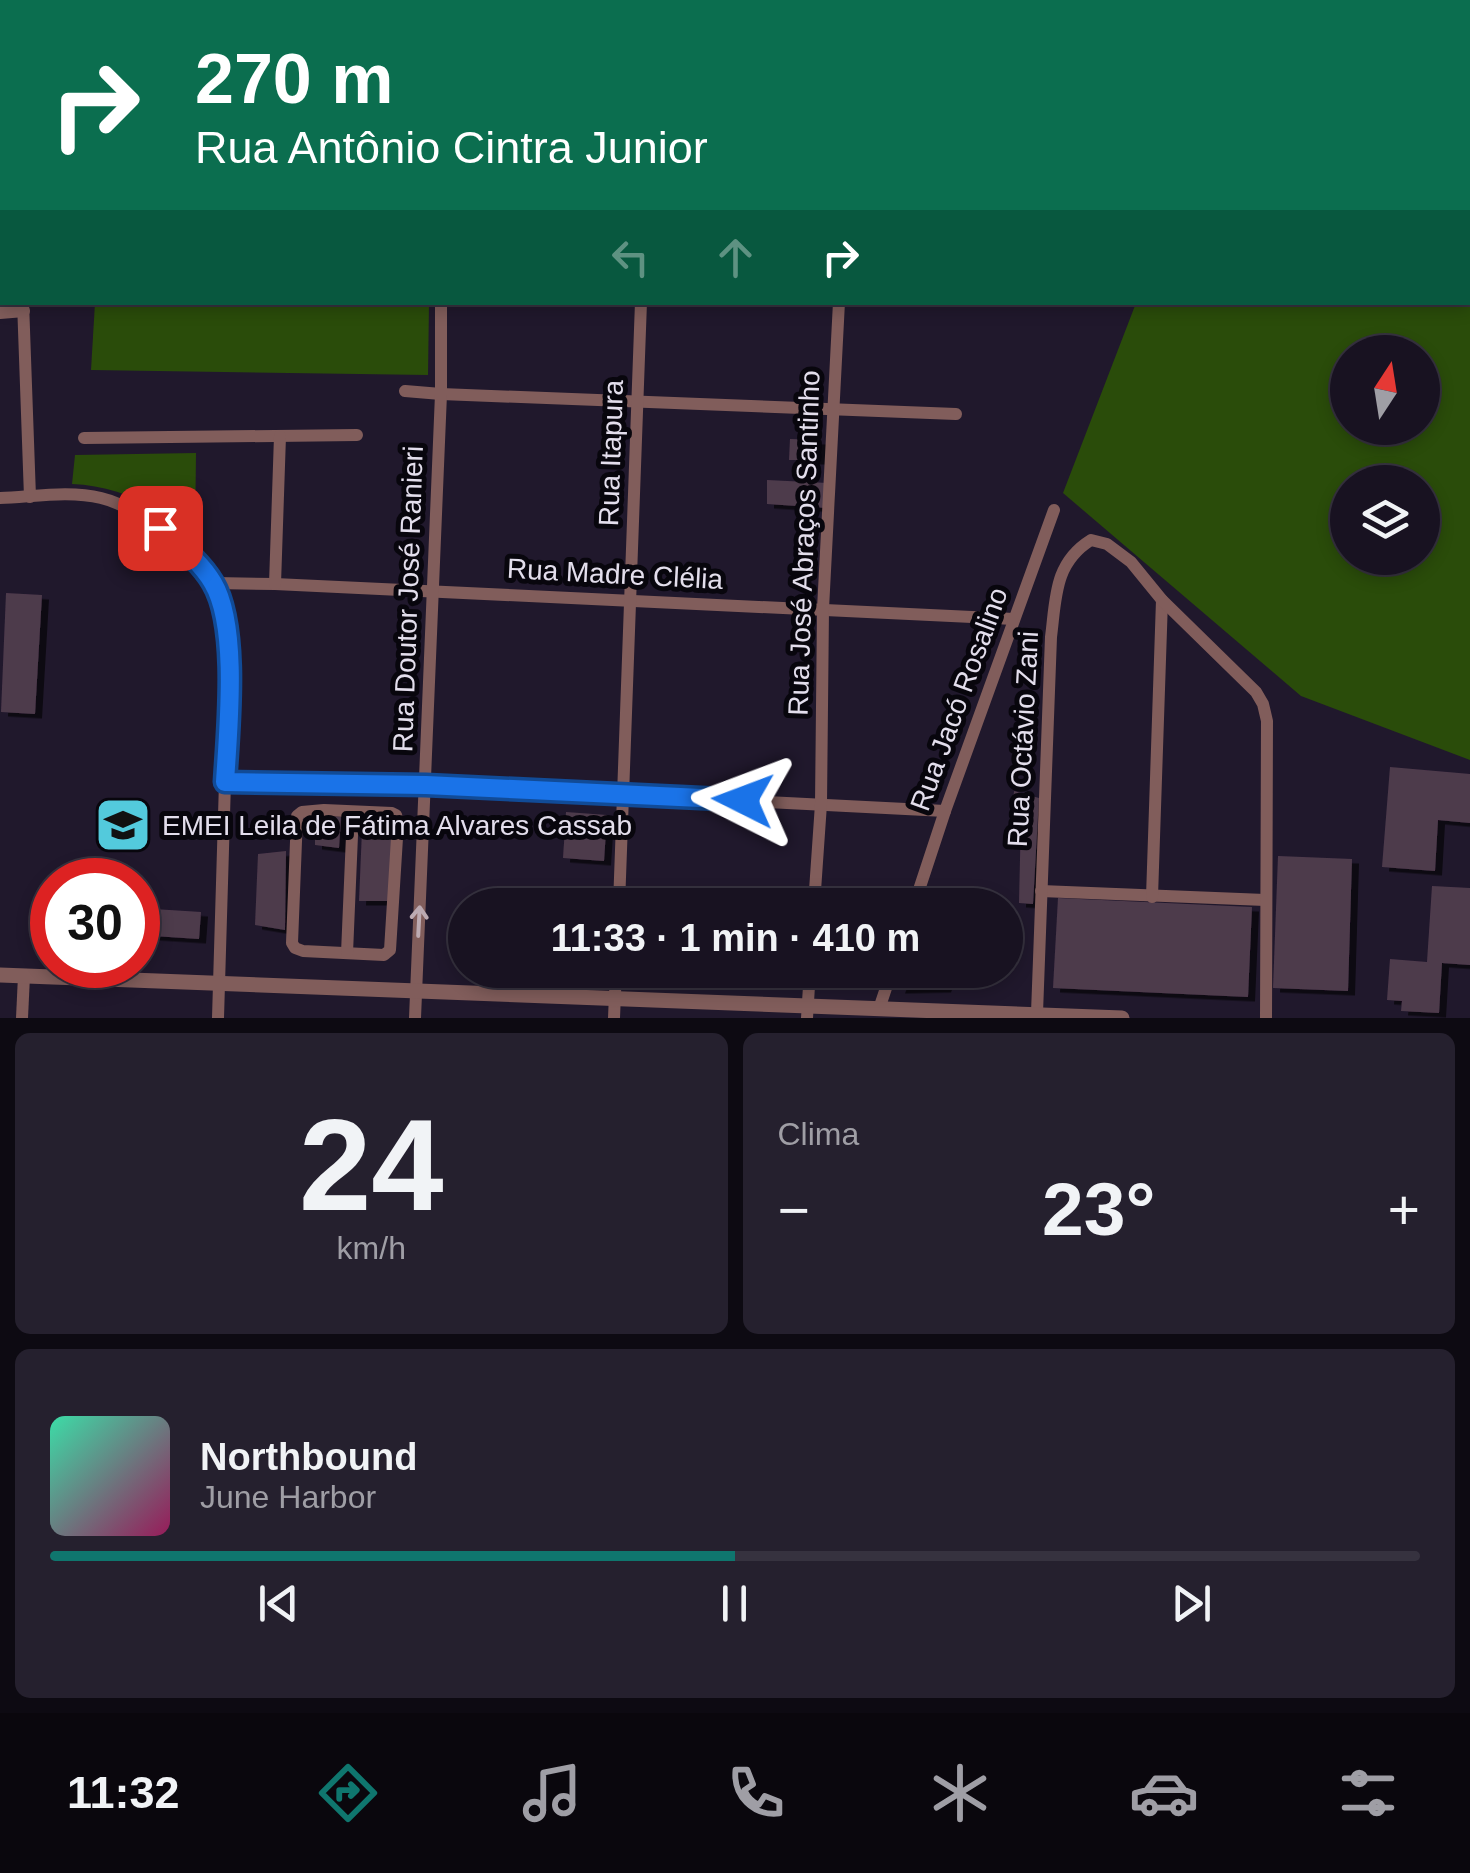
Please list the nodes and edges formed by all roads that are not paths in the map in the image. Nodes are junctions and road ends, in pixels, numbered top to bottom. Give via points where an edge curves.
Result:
1 (441, 305) edge
2 (641, 305) edge
3 (839, 305) edge
4 (24, 307) edge
5 (0, 314) edge
6 (405, 391) dead end
7 (441, 394) junction
8 (638, 401) junction
9 (832, 409) junction
10 (956, 414) dead end
11 (356, 435) dead end
12 (280, 436) junction
13 (84, 438) dead end
14 (30, 497) junction
15 (0, 498) edge
16 (1054, 510) dead end
17 (214, 584) junction
18 (275, 584) junction
19 (433, 591) junction
20 (630, 600) junction
21 (1162, 600) junction
22 (822, 609) junction
23 (1014, 619) junction
24 (225, 782) junction
25 (326, 783) junction
26 (426, 785) junction
27 (625, 794) junction
28 (821, 804) junction
29 (324, 810) junction
30 (945, 811) junction
31 (353, 812) junction
32 (620, 888) edge
33 (815, 888) edge
34 (920, 888) edge
35 (1041, 890) junction
36 (1152, 897) junction
37 (1265, 900) junction
38 (347, 954) junction
39 (0, 975) edge
40 (24, 976) junction
41 (220, 982) junction
42 (615, 988) edge
43 (886, 988) edge
44 (416, 990) junction
45 (614, 998) junction
46 (879, 1009) junction
47 (807, 1012) edge
48 (1037, 1014) junction
49 (22, 1018) edge
50 (218, 1018) edge
51 (415, 1018) edge
52 (614, 1018) edge
53 (1122, 1018) edge
54 (1266, 1018) edge

1 - 7 street, Rua Doutor José Ranieri
2 - 8 street, Rua Itapura
3 - 9 street, Rua José Abraços Santinho
4 - 5 street
4 - 14 street
6 - 7 street
7 - 8 street
7 - 19 street, Rua Doutor José Ranieri
8 - 9 street
8 - 20 street, Rua Itapura
9 - 10 street
9 - 22 street, Rua José Abraços Santinho
11 - 12 street
12 - 13 street
12 - 18 street
14 - 15 street
14 - 17 street via 75,495 124,506 160,528
16 - 23 street, Rua Jacó Rosalino
17 - 18 street, Rua Madre Clélia
17 - 24 street via 230,647
18 - 19 street, Rua Madre Clélia
19 - 20 street, Rua Madre Clélia
19 - 26 street, Rua Doutor José Ranieri
20 - 22 street, Rua Madre Clélia
20 - 27 street, Rua Itapura
21 - 35 street, Rua Octávio Zani via 1107,544 1091,540 1064,567 1052,637
21 - 36 street
21 - 37 street via 1263,704
22 - 23 street, Rua Madre Clélia
22 - 28 street, Rua José Abraços Santinho
23 - 30 street, Rua Jacó Rosalino
24 - 25 street
24 - 41 street
25 - 26 street
25 - 29 street
26 - 27 street
44 -> 26 street, Rua Doutor José Ranieri
27 - 28 street
27 - 32 street, Rua Itapura
28 - 30 street
28 - 33 street, Rua José Abraços Santinho
29 - 31 street
29 - 38 street via 297,816 292,943 303,951
30 - 34 street, Rua Jacó Rosalino
31 - 38 street
31 - 38 street via 392,813 398,822 390,950 384,956
35 - 36 street
35 - 48 street, Rua Octávio Zani
36 - 37 street
37 - 54 street
39 - 40 street
40 - 41 street
40 - 49 street
41 - 44 street
41 - 50 street
42 - 45 street
43 - 46 street
44 - 45 street
44 - 51 street, Rua Doutor José Ranieri
45 - 47 street
45 - 52 street
46 - 47 street
46 - 48 street
48 - 53 street

